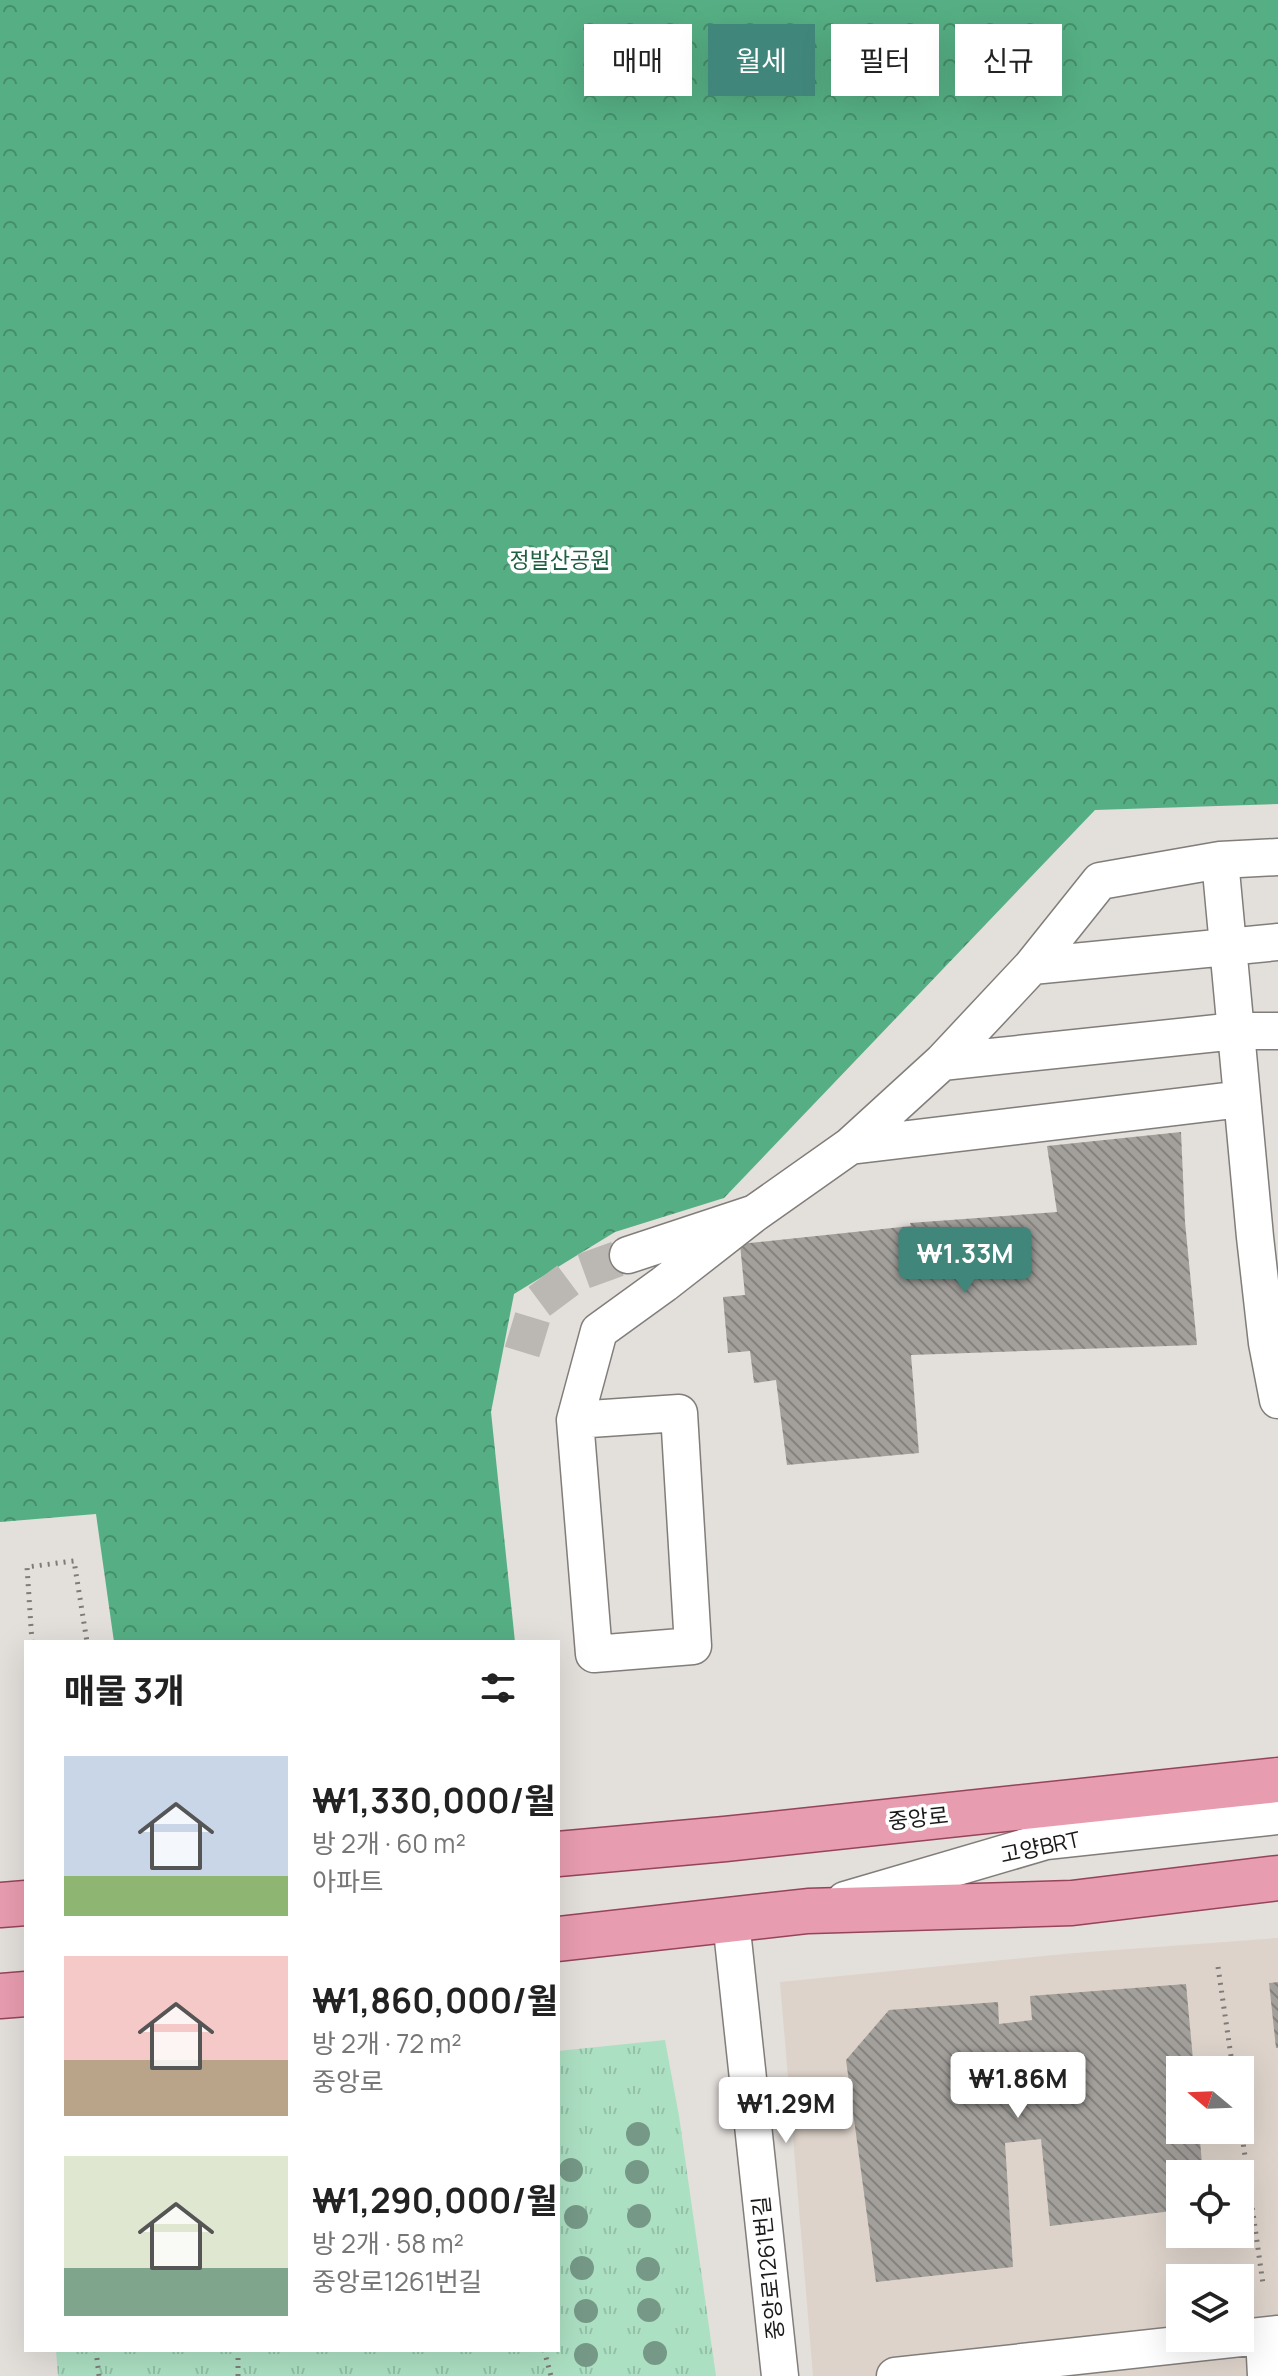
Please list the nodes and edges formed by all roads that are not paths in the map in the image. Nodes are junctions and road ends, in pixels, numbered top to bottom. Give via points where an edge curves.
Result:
1 (1278, 857) edge
2 (1220, 860) junction
3 (1278, 942) edge
4 (1228, 947) junction
5 (1032, 966) junction
6 (1236, 1031) junction
7 (1278, 1031) edge
8 (942, 1062) junction
9 (1242, 1099) junction
10 (850, 1146) junction
11 (755, 1213) junction
12 (1266, 1236) edge
13 (628, 1255) tunnel mouth
14 (1278, 1400) edge
15 (575, 1420) junction
16 (1278, 1780) edge
17 (1278, 1816) edge
18 (560, 1854) edge
19 (1278, 1878) edge
20 (24, 1903) edge
21 (0, 1905) edge
22 (808, 1911) junction
23 (731, 1921) junction
24 (560, 1939) edge
25 (24, 1994) edge
26 (0, 1996) edge
27 (1271, 2335) edge
28 (780, 2376) edge
29 (895, 2376) edge
30 (1266, 2376) edge

1 - 2 street
2 - 4 street
2 - 5 street via 1100,881
3 - 4 street
4 - 5 street
4 - 6 street
5 - 8 street
6 - 7 street
6 - 8 street
6 - 9 street
8 - 10 street
9 - 10 street
9 - 12 street
10 - 11 street
11 - 13 street
11 - 15 street via 599,1331
12 - 14 street via 1267,1343
15 - 15 street via 594,1654 693,1646 679,1413
16 - 18 main road, 중앙로
17 - 22 street, 고양BRT via 1046,1841
19 - 22 main road via 1072,1903
20 - 21 main road
22 - 23 main road
23 - 24 main road
23 - 28 street, 중앙로1261번길
25 - 26 main road
27 - 29 street
27 - 30 street

